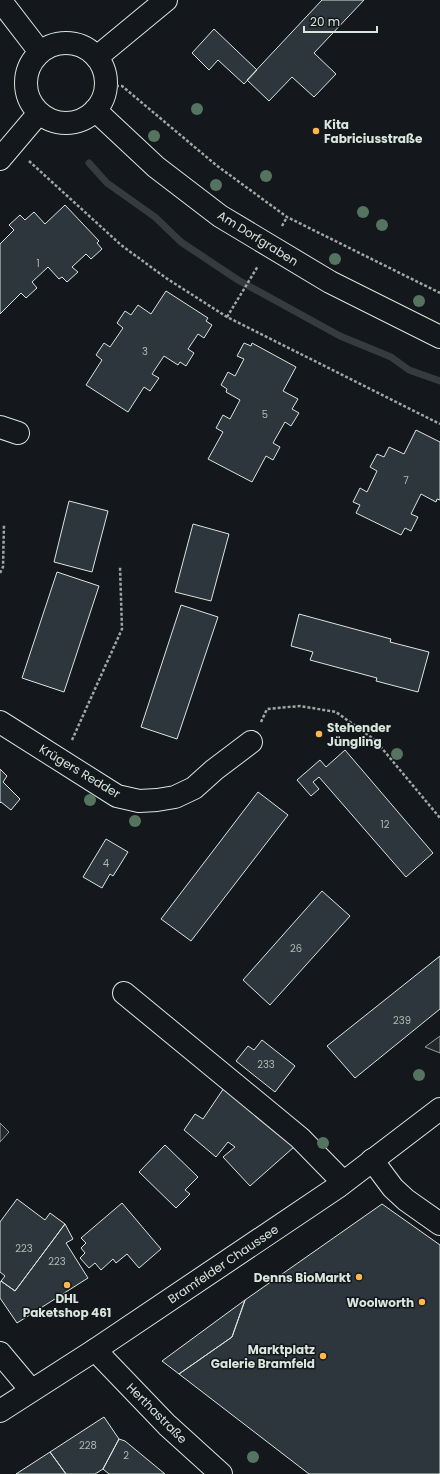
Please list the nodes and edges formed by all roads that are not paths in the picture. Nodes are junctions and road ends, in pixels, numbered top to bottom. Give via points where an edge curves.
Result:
1 (0, 0) edge
2 (166, 0) edge
3 (40, 52) junction
4 (97, 57) junction
5 (96, 110) junction
6 (39, 113) junction
7 (6, 152) edge
8 (440, 337) edge
9 (0, 722) edge
10 (251, 742) road end
11 (124, 993) dead end
12 (440, 1109) edge
13 (372, 1160) junction
14 (343, 1182) junction
15 (440, 1224) edge
16 (95, 1350) junction
17 (0, 1353) edge
18 (31, 1390) junction
19 (0, 1411) edge
20 (212, 1471) edge

1 - 3 street
2 - 4 street
3 - 4 street via 51,45 64,42 78,44
3 - 6 street via 32,60 26,82 27,94
4 - 5 street via 105,72 106,86 103,99
5 - 6 street via 86,118 62,123 50,120
5 - 8 street, Am Dorfgraben via 156,167 220,216 330,282
6 - 7 street
9 - 10 street, Krügers Redder via 118,796 138,801 175,797 194,788
11 - 14 street via 300,1138
12 - 13 street, Bramfelder Chaussee
13 - 14 street, Bramfelder Chaussee
13 - 15 street via 393,1188
14 - 16 street, Bramfelder Chaussee
16 - 18 street, Bramfelder Chaussee
16 - 20 street, Herthastraße
17 - 18 street
18 - 19 street, Bramfelder Chaussee

